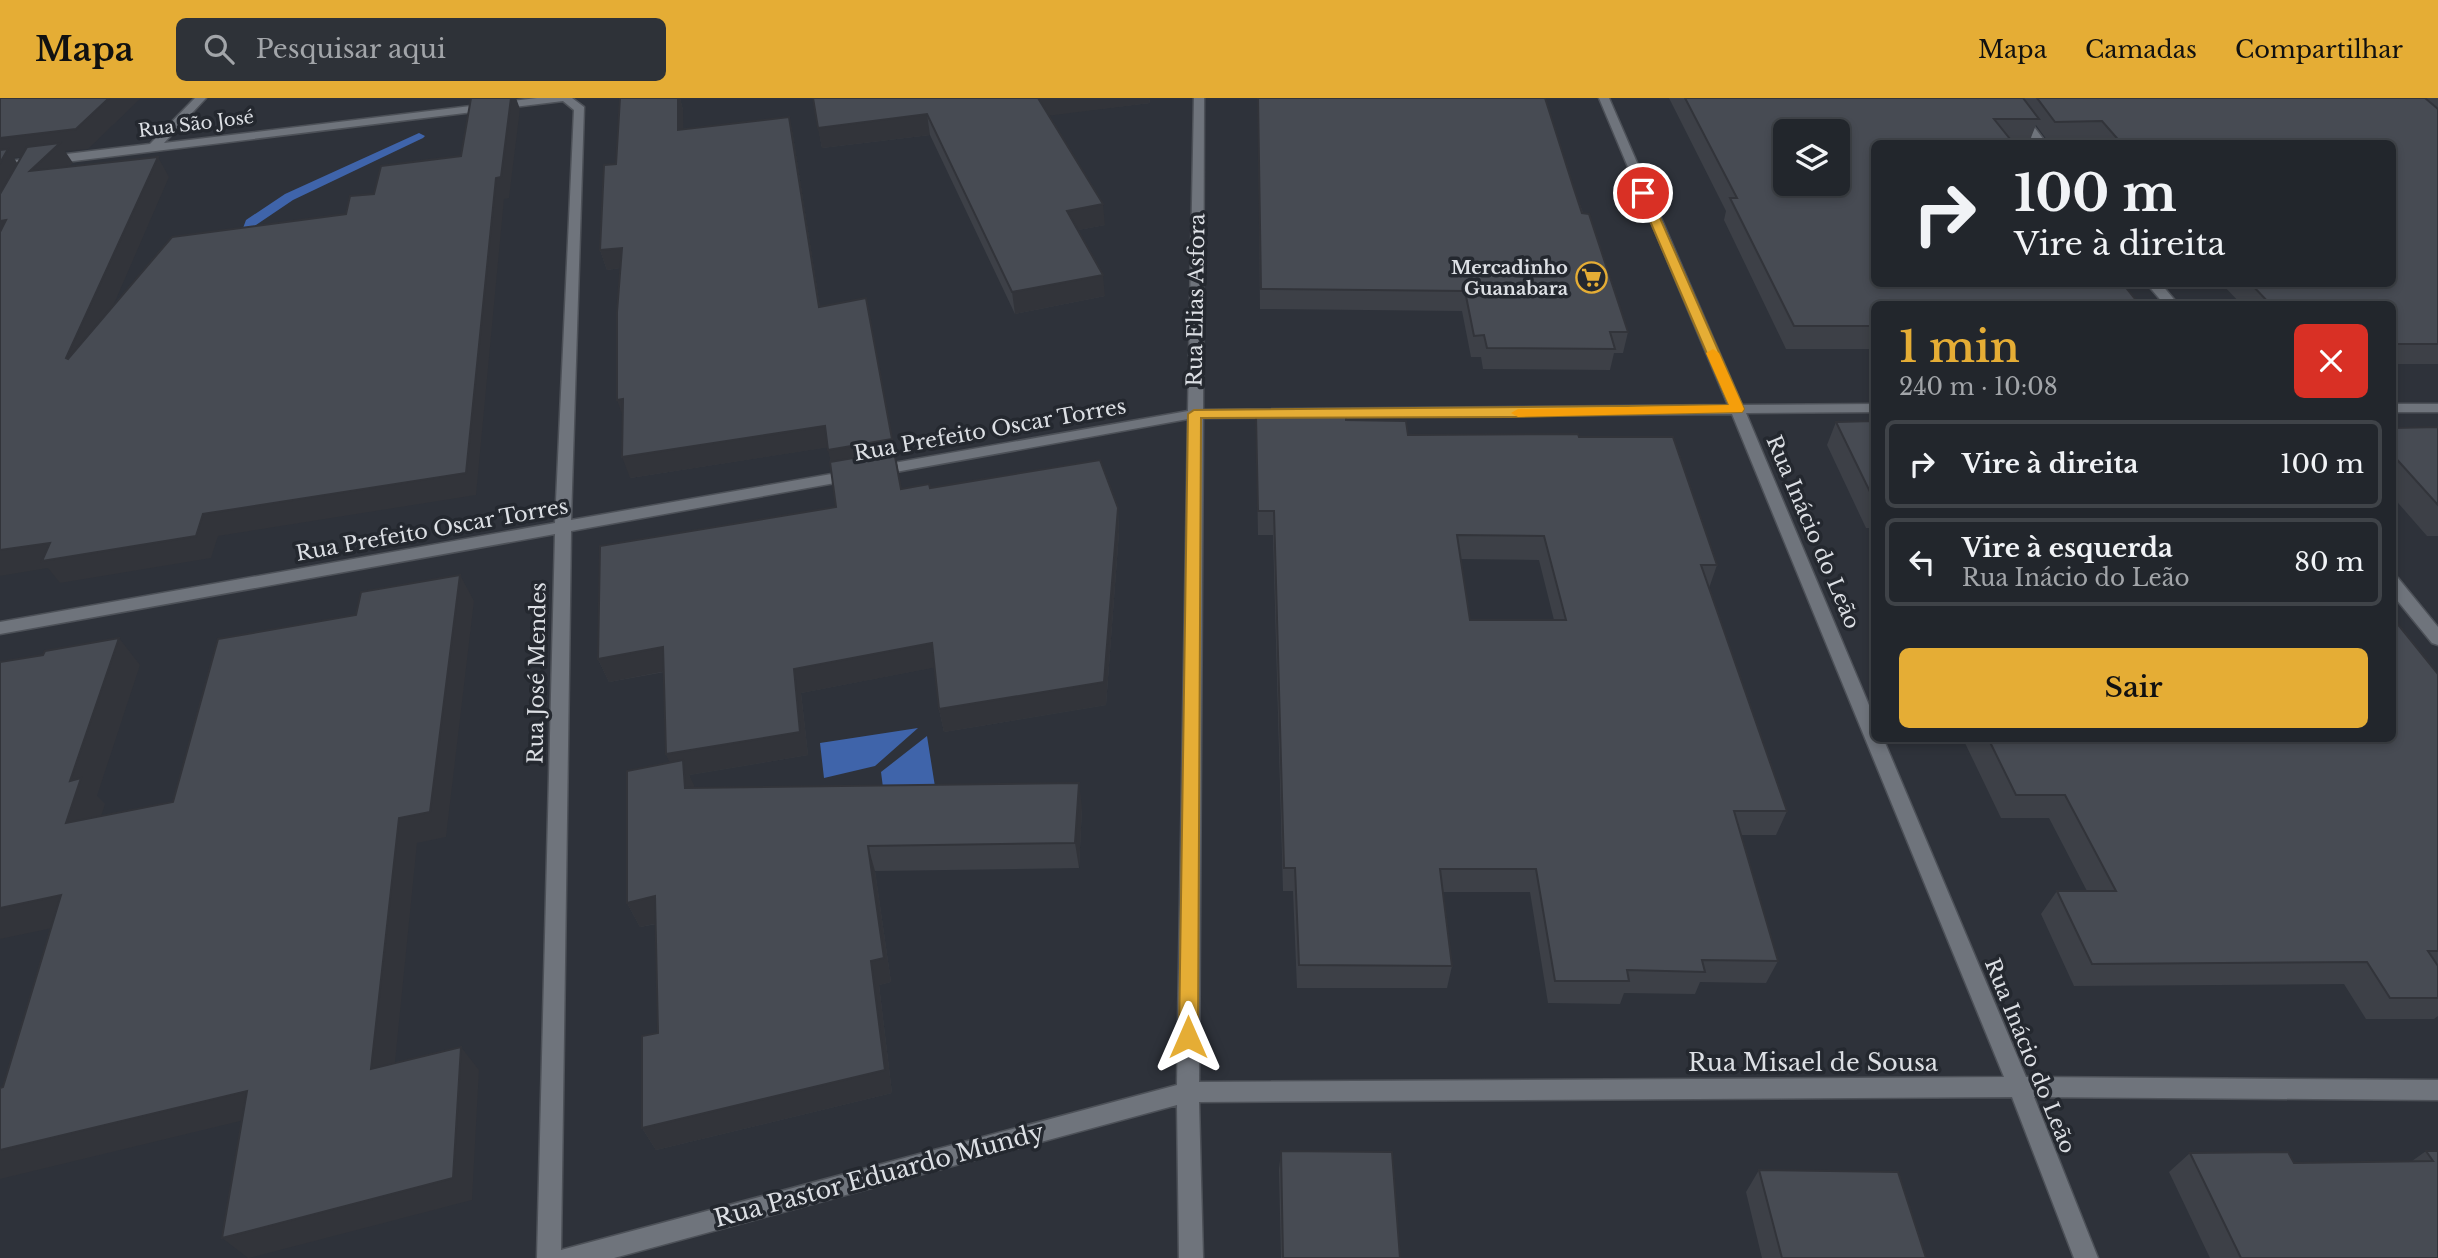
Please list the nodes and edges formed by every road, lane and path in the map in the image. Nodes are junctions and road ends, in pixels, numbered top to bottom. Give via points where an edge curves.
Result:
1 (201, 98) edge
2 (564, 98) edge
3 (1199, 98) edge
4 (1604, 98) edge
5 (2006, 98) edge
6 (2039, 140) edge
7 (154, 147) junction
8 (34, 162) junction
9 (0, 166) edge
10 (27, 174) edge
11 (2157, 287) edge
12 (2168, 301) edge
13 (1871, 408) edge
14 (2396, 408) edge
15 (2438, 408) edge
16 (1737, 409) junction
17 (1194, 414) junction
18 (562, 528) junction
19 (2396, 587) edge
20 (0, 628) edge
21 (2438, 639) edge
22 (1871, 731) edge
23 (1876, 742) edge
24 (2019, 1087) junction
25 (2438, 1090) edge
26 (1188, 1091) junction
27 (549, 1258) edge
28 (570, 1258) edge
29 (1191, 1258) edge
30 (2086, 1258) edge

1 - 7 street
2 - 7 street, Rua São José
2 - 18 street, Rua José Mendes via 580,108
3 - 17 street, Rua Elias Asfora
4 - 16 street, Rua Inácio do Leão
5 - 6 street
7 - 8 street, Rua São José
8 - 9 street, Rua São José
8 - 10 street
11 - 12 street
13 - 16 street, Rua Prefeito Oscar Torres
14 - 15 street
16 - 17 street, Rua Prefeito Oscar Torres
16 - 22 street, Rua Inácio do Leão
17 - 18 street, Rua Prefeito Oscar Torres
17 - 26 street, Rua Elias Asfora
18 - 20 street, Rua Prefeito Oscar Torres
18 - 27 street, Rua José Mendes
19 - 21 street
23 - 24 street, Rua Inácio do Leão
24 - 25 street, Rua Misael de Sousa
24 - 26 street, Rua Misael de Sousa
24 - 30 street, Rua Inácio do Leão
26 - 28 street, Rua Pastor Eduardo Mundy
26 - 29 street, Rua Elias Asfora

